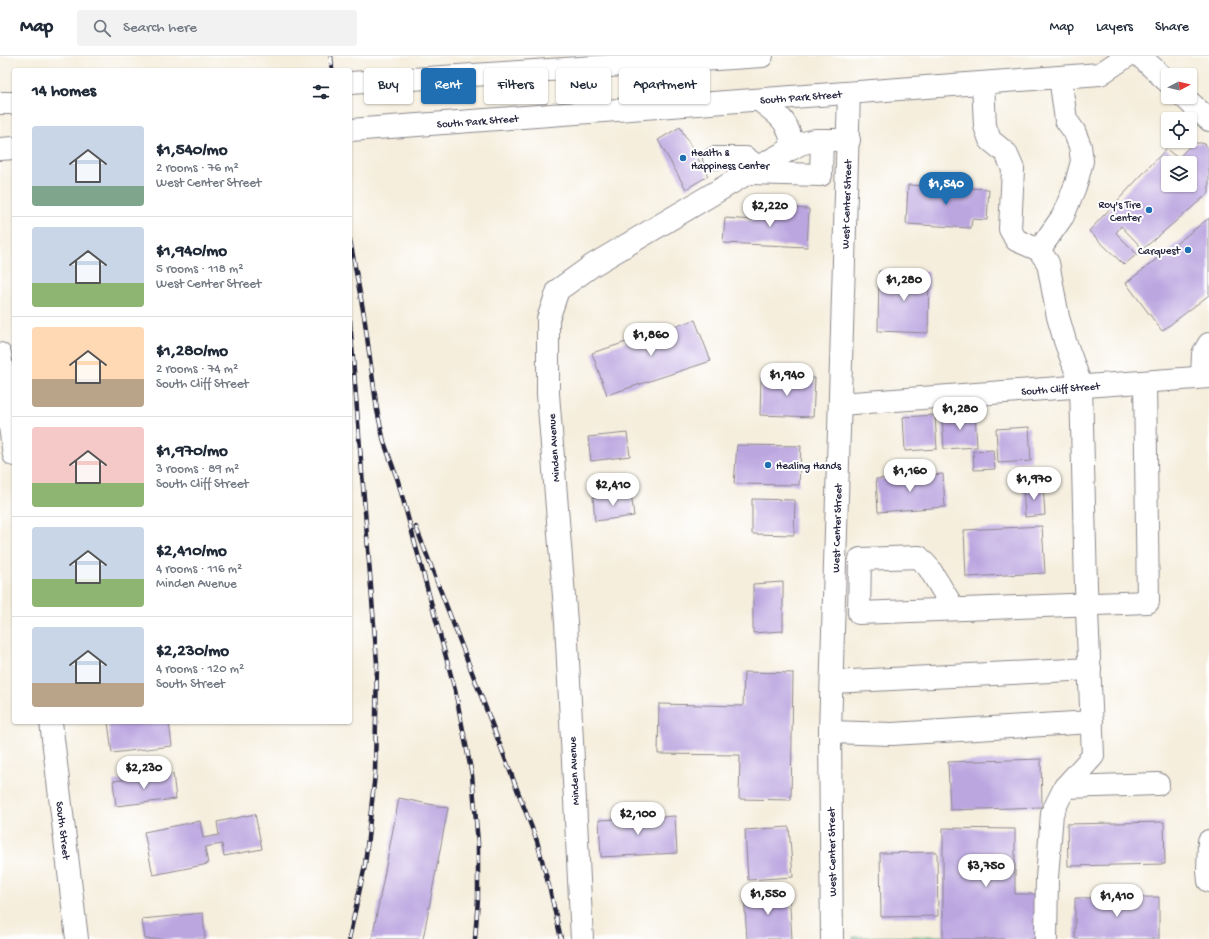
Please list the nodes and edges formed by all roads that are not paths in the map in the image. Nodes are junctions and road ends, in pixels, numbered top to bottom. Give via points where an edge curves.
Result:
1 (762, 56) edge
2 (1127, 56) edge
3 (1140, 56) edge
4 (1161, 76) edge
5 (1060, 77) junction
6 (352, 83) edge
7 (983, 83) junction
8 (850, 93) junction
9 (759, 100) junction
10 (0, 103) edge
11 (12, 103) edge
12 (1192, 104) edge
13 (1209, 120) edge
14 (352, 130) edge
15 (822, 140) junction
16 (849, 140) junction
17 (12, 148) edge
18 (793, 148) junction
19 (0, 149) edge
20 (714, 158) dead end
21 (754, 170) junction
22 (1039, 250) junction
23 (1209, 344) edge
24 (0, 354) edge
25 (1206, 377) edge
26 (1145, 382) junction
27 (1081, 385) junction
28 (840, 404) junction
29 (12, 441) edge
30 (1086, 604) junction
31 (954, 609) dead end
32 (1090, 669) junction
33 (832, 682) junction
34 (1092, 722) junction
35 (51, 724) edge
36 (830, 732) junction
37 (1158, 784) dead end
38 (1065, 787) junction
39 (1209, 841) edge
40 (1209, 881) edge
41 (76, 939) edge
42 (582, 939) edge
43 (832, 939) edge
44 (1046, 939) edge

1 - 6 street
2 - 5 street, South Park Street via 1100,74
3 - 4 street
5 - 7 street, South Park Street
5 - 22 street via 1066,120 1080,146 1082,161 1063,216
7 - 8 street, South Park Street
7 - 22 street via 985,126 990,140 1006,153 1013,169 1010,229 1016,240
8 - 9 street, South Park Street
8 - 16 street, West Center Street
9 - 14 street, South Park Street
9 - 18 street via 787,124
10 - 11 street
12 - 13 street
15 - 16 street, Minden Avenue
15 - 18 street, Minden Avenue
15 - 21 street via 821,175
16 - 28 street, West Center Street
17 - 19 street
18 - 21 street, Minden Avenue
20 - 21 street via 746,158
21 - 42 street, Minden Avenue via 593,265 558,290 548,319 548,394 566,622
22 - 27 street via 1048,262 1058,317
23 - 25 street via 1203,354
24 - 29 street
25 - 26 street, South Cliff Street
26 - 27 street, South Cliff Street
26 - 30 street via 1148,602
27 - 28 street, South Cliff Street
27 - 30 street
28 - 33 street, West Center Street
30 - 31 street
30 - 32 street
32 - 33 street
32 - 34 street
33 - 36 street, West Center Street
34 - 36 street via 892,734
34 - 38 street via 1093,756
35 - 41 street, South Street
36 - 43 street, West Center Street
37 - 38 street
38 - 44 street via 1052,813
39 - 40 street

